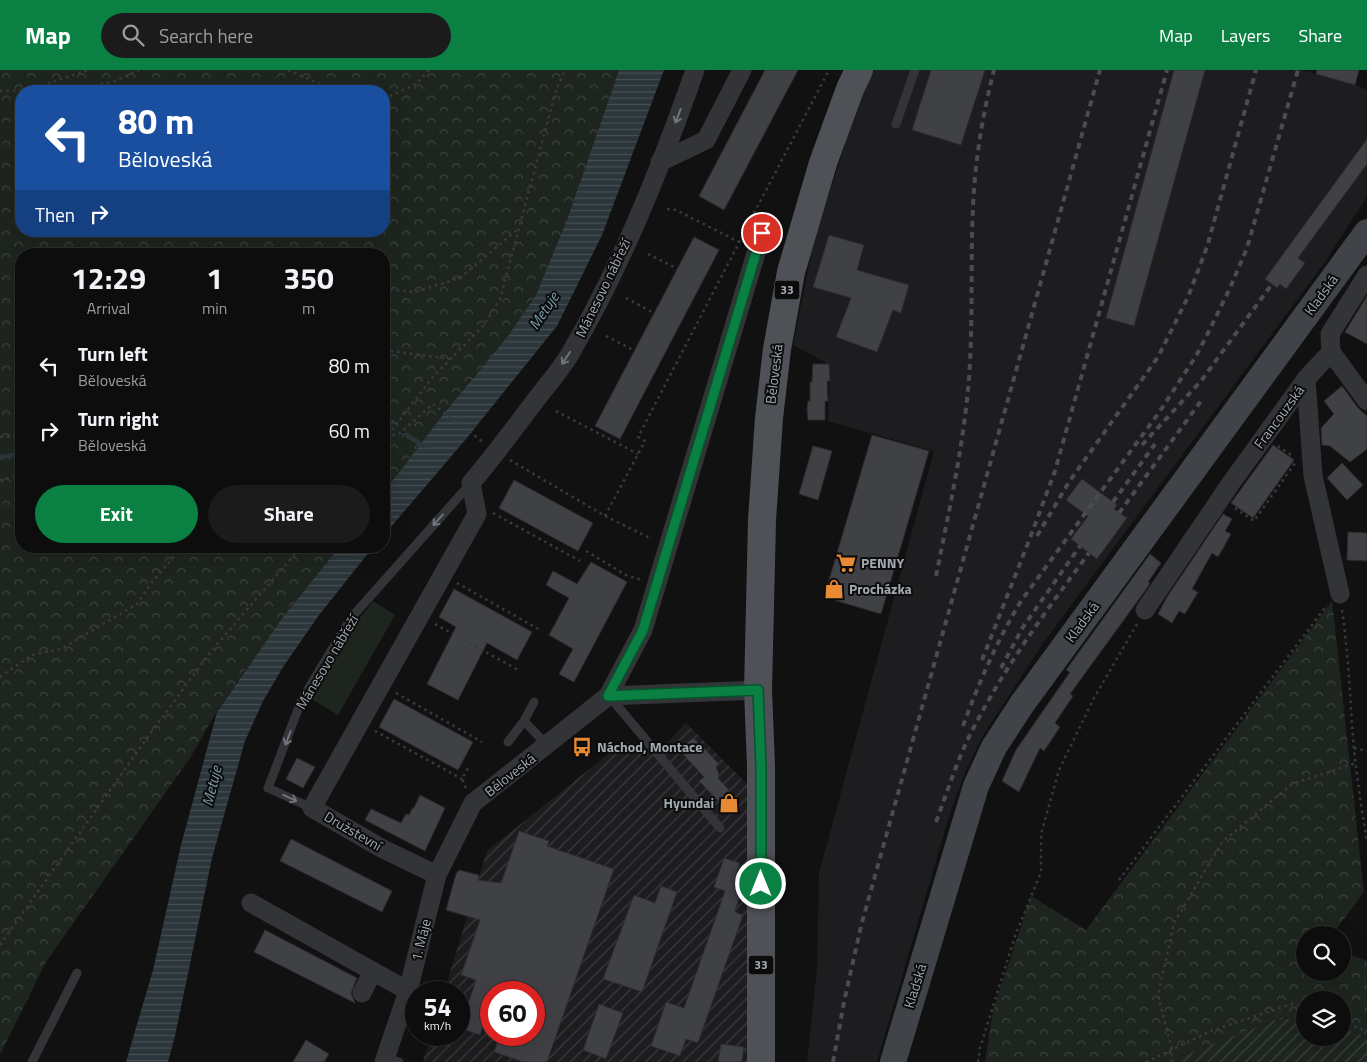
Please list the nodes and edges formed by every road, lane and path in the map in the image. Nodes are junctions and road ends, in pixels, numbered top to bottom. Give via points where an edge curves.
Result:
1 (88, 70) edge
2 (139, 70) edge
3 (288, 70) edge
4 (429, 70) edge
5 (565, 70) edge
6 (695, 70) edge
7 (742, 70) edge
8 (829, 70) edge
9 (859, 70) edge
10 (915, 70) edge
11 (44, 85) edge
12 (97, 85) edge
13 (322, 85) edge
14 (15, 90) edge
15 (0, 91) edge
16 (390, 96) edge
17 (896, 124) dead end
18 (660, 162) junction
19 (667, 209) dead end
20 (519, 228) junction
21 (754, 230) joint
22 (1367, 232) edge
23 (743, 234) dead end
24 (739, 242) junction
25 (648, 254) dead end
26 (678, 269) dead end
27 (1367, 275) edge
28 (390, 290) edge
29 (626, 298) dead end
30 (654, 313) dead end
31 (606, 336) dead end
32 (390, 351) edge
33 (634, 351) dead end
34 (1331, 352) junction
35 (451, 359) junction
36 (1306, 379) junction
37 (1367, 401) edge
38 (556, 411) dead end
39 (390, 418) edge
40 (395, 424) junction
41 (390, 431) edge
42 (390, 435) edge
43 (15, 436) edge
44 (1265, 436) junction
45 (0, 437) edge
46 (490, 447) junction
47 (638, 454) junction
48 (15, 476) edge
49 (0, 480) edge
50 (471, 483) junction
51 (1233, 507) dead end
52 (489, 511) dead end
53 (605, 516) junction
54 (657, 542) dead end
55 (586, 551) dead end
56 (177, 553) edge
57 (296, 553) edge
58 (580, 561) dead end
59 (443, 575) junction
60 (645, 582) dead end
61 (1339, 590) junction
62 (1145, 610) joint
63 (420, 616) junction
64 (542, 631) dead end
65 (520, 671) dead end
66 (0, 677) edge
67 (381, 685) junction
68 (758, 690) junction
69 (608, 696) junction
70 (534, 702) dead end
71 (524, 721) junction
72 (360, 723) junction
73 (482, 742) dead end
74 (508, 742) dead end
75 (547, 745) junction
76 (1354, 748) junction
77 (1367, 751) edge
78 (1356, 763) junction
79 (462, 779) dead end
80 (268, 788) joint
81 (312, 808) junction
82 (720, 828) dead end
83 (1367, 841) edge
84 (437, 875) junction
85 (1119, 880) dead end
86 (251, 903) dead end
87 (0, 945) edge
88 (373, 971) junction
89 (77, 973) dead end
90 (411, 981) edge
91 (405, 990) edge
92 (362, 993) dead end
93 (405, 1003) edge
94 (1296, 1005) edge
95 (1351, 1025) edge
96 (1367, 1031) edge
97 (1172, 1050) junction
98 (389, 1061) edge
99 (32, 1062) edge
100 (761, 1062) edge
101 (893, 1062) edge
102 (978, 1062) edge
103 (1146, 1062) edge

1 - 11 path
2 - 12 path
3 - 13 path
4 - 16 path via 416,84
5 - 20 path via 556,90
6 -> 18 street, Mánesovo nábřeží
7 - 18 street via 706,140
8 - 21 path
9 - 68 main road, Běloveská / 33 via 823,163 783,311 769,418 762,520
10 - 17 lane
14 - 15 path
18 -> 46 street, Mánesovo nábřeží via 599,303 568,356
19 - 24 path via 676,210
20 - 28 path via 460,278 415,292
20 - 35 path via 500,299 483,326
21 - 69 street, Běloveská via 643,630
22 - 101 main road, Kladská via 994,746 963,826
23 - 24 path
24 - 47 path via 638,437 646,441
25 - 26 path
27 - 34 street via 1330,334
29 - 30 path
31 - 33 path
32 - 35 path
34 - 36 street
34 - 37 street
35 - 40 path
36 - 44 street, Francouzská
36 - 61 street, Francouzská via 1313,476
38 - 47 path
39 - 40 path
40 - 41 path
42 - 46 path via 399,434 433,404
43 - 45 path
44 - 51 path via 1297,460 1254,521
44 - 62 street, Francouzská
46 - 50 street, Mánesovo nábřeží
46 - 53 path
47 - 53 path
48 - 49 path
50 - 59 street via 477,514
50 -> 80 lane, Mánesovo nábřeží via 351,618 302,699
52 - 58 path
53 - 54 path
55 - 60 path via 626,575
56 - 66 path via 137,604 61,649 32,655
57 - 87 path via 206,658
59 - 63 street
59 - 64 path
61 - 76 path via 1348,652
61 - 85 path
62 - 102 path via 1094,698 1059,770 1041,834 1041,872 1015,936
63 - 65 path
63 - 67 street
67 - 72 street
67 - 73 path
68 - 69 street
68 - 100 main road, Běloveská / 33
69 - 75 street, Běloveská
69 - 82 lane
70 - 71 lane
71 - 74 lane
71 - 75 lane
72 - 79 path
72 - 81 street
75 - 84 street, Běloveská via 474,803
76 - 77 path
76 - 78 path
78 - 83 path
78 - 97 path via 1292,784 1222,842 1174,923 1158,996
80 -> 81 lane, Družstevní
81 - 84 street, Družstevní via 383,849
84 - 90 street, 1. Máje
86 - 88 street
88 - 91 street
88 - 92 street
89 - 99 lane
93 - 98 street, 1. Máje
94 - 97 path via 1211,1031
95 - 96 path
97 - 103 path

